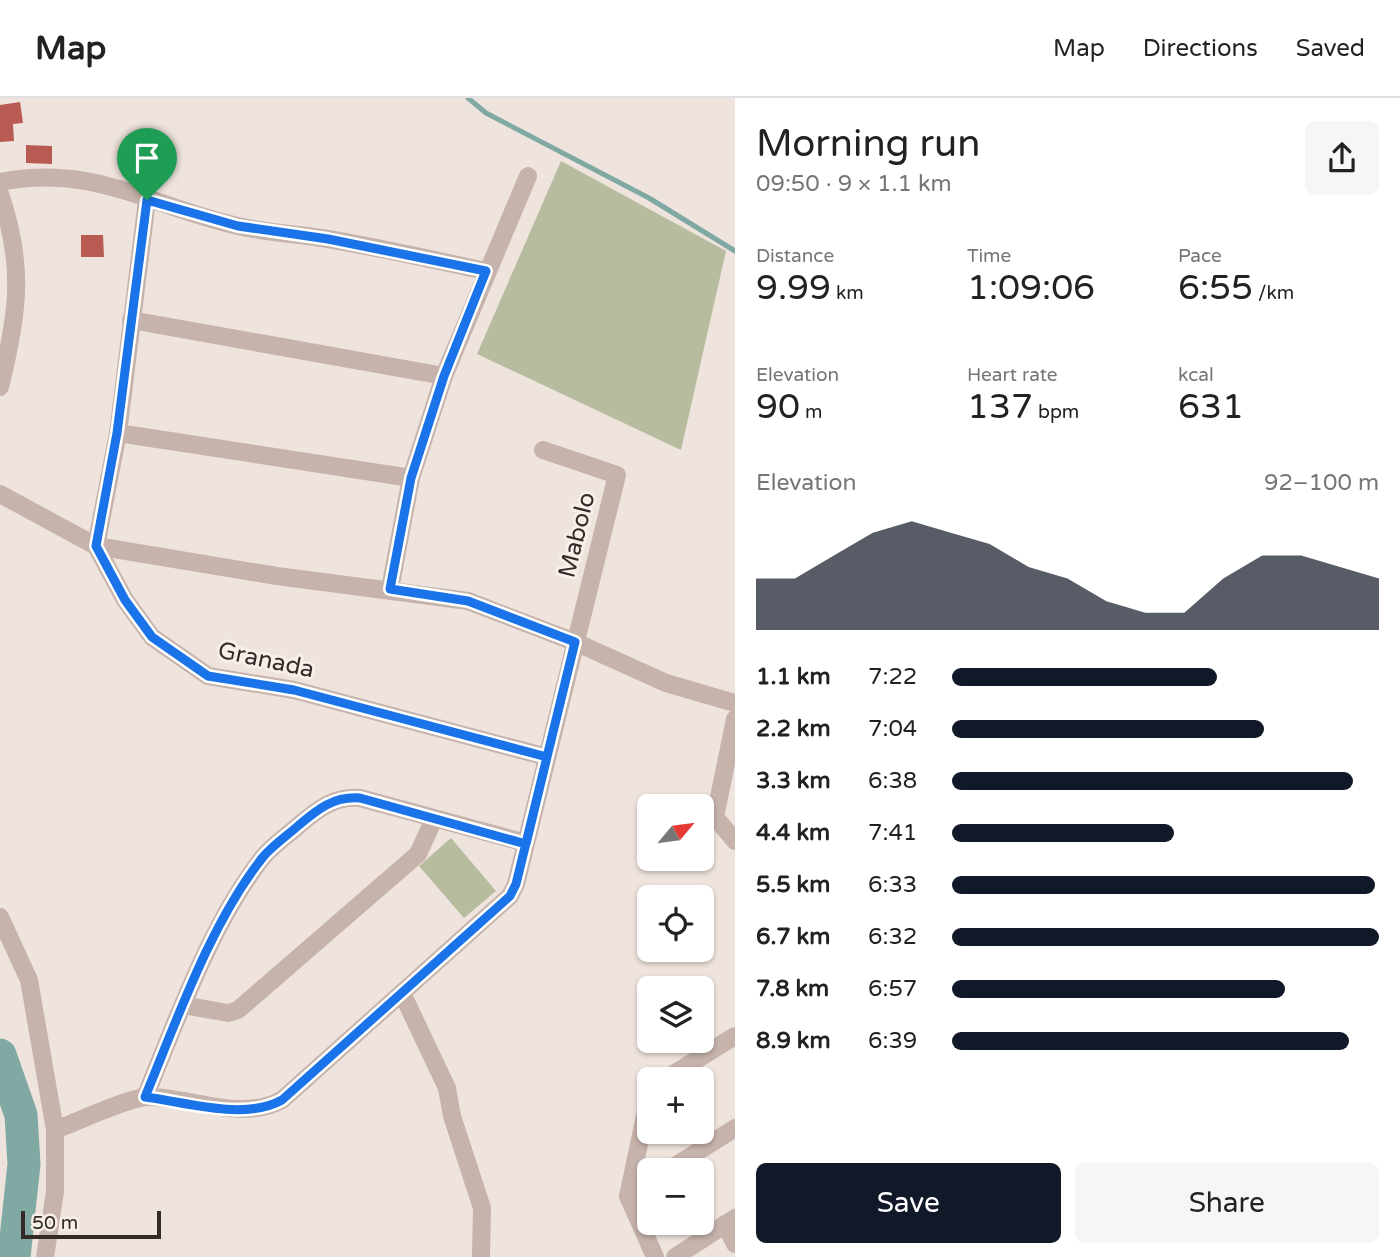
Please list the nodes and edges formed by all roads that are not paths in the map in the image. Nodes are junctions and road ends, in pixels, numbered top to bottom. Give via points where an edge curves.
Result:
1 (528, 176) dead end
2 (0, 182) edge
3 (0, 194) edge
4 (147, 200) junction
5 (486, 271) junction
6 (131, 320) junction
7 (444, 376) junction
8 (0, 387) edge
9 (117, 433) junction
10 (543, 450) dead end
11 (411, 478) junction
12 (0, 494) edge
13 (96, 546) junction
14 (390, 589) junction
15 (575, 642) junction
16 (735, 702) edge
17 (735, 719) edge
18 (547, 757) junction
19 (727, 794) edge
20 (434, 819) junction
21 (735, 841) edge
22 (526, 844) junction
23 (0, 917) edge
24 (402, 993) junction
25 (183, 1005) junction
26 (735, 1036) edge
27 (685, 1067) edge
28 (145, 1097) junction
29 (735, 1128) edge
30 (55, 1130) junction
31 (639, 1144) edge
32 (688, 1158) edge
33 (637, 1190) edge
34 (628, 1196) junction
35 (730, 1221) edge
36 (735, 1244) edge
37 (45, 1257) edge
38 (481, 1257) edge
39 (655, 1257) edge
40 (675, 1257) edge

1 - 5 street
2 - 4 street via 66,177 111,184
3 - 8 street via 13,233 18,286
4 - 5 street via 238,226
4 - 6 street
5 - 7 street
6 - 7 street
6 - 9 street
7 - 11 street
9 - 11 street
9 - 13 street
10 - 15 street, Mabolo via 617,475
11 - 14 street
12 - 13 street
13 - 14 street
13 - 18 street, Granada via 125,600 152,637 208,676 294,690
14 - 15 street via 468,601
15 - 16 street via 666,682
15 - 18 street
17 - 19 street
18 - 22 street
19 - 21 street via 715,817
20 - 22 street
20 - 25 street via 418,855 238,1010 228,1013
20 - 25 street via 341,797 313,814 264,855 239,893
22 - 24 street via 510,896
23 - 30 street via 29,980
24 - 28 street via 282,1100 268,1107 232,1109
24 - 38 street via 447,1088 482,1209
25 - 28 street
26 - 27 street
28 - 30 street
29 - 32 street
30 - 37 street via 55,1192
31 - 34 street
33 - 34 street
34 - 39 street
35 - 36 street
35 - 40 street

